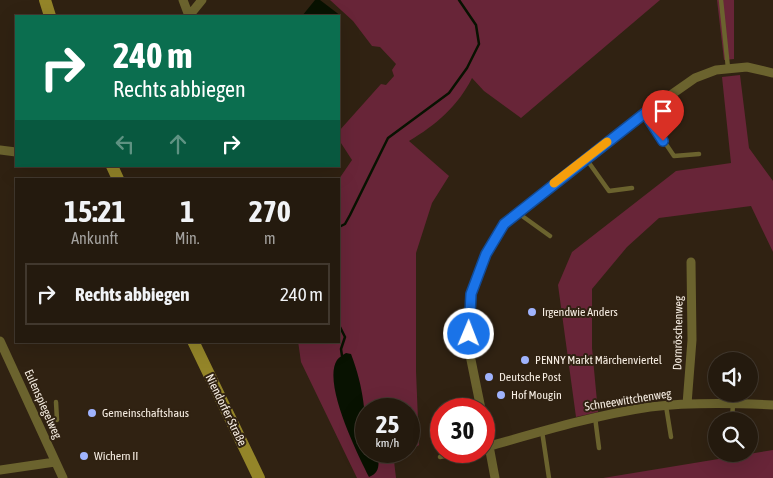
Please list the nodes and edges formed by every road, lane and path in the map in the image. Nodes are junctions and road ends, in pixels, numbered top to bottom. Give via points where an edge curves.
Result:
1 (44, 0) edge
2 (183, 0) edge
3 (202, 0) edge
4 (722, 0) edge
5 (50, 15) edge
6 (189, 15) edge
7 (190, 15) edge
8 (728, 68) junction
9 (773, 73) edge
10 (645, 113) junction
11 (0, 150) edge
12 (15, 152) edge
13 (699, 154) dead end
14 (586, 158) junction
15 (632, 188) dead end
16 (517, 212) junction
17 (550, 236) dead end
18 (691, 262) dead end
19 (0, 341) edge
20 (193, 343) edge
21 (479, 398) edge
22 (56, 402) dead end
23 (733, 403) junction
24 (687, 404) junction
25 (773, 405) edge
26 (666, 406) junction
27 (732, 412) edge
28 (595, 417) junction
29 (57, 420) dead end
30 (542, 431) junction
31 (671, 437) dead end
32 (495, 445) edge
33 (599, 448) dead end
34 (55, 462) junction
35 (491, 463) edge
36 (0, 470) edge
37 (63, 478) edge
38 (260, 478) edge
39 (495, 478) edge
40 (549, 478) edge

1 - 5 main road
2 - 6 street
3 - 7 street
4 - 8 lane
8 - 9 street via 747,67
8 - 10 street via 695,78
10 - 13 lane via 674,156
10 - 14 street
11 - 12 street
14 - 15 lane via 609,191
14 - 16 street
16 - 17 lane
16 - 21 street via 504,224 486,254 471,294 468,323 470,355
18 - 24 street, Dornröschenweg
19 - 34 street, Eulenspiegelweg
20 - 38 main road, Niendorfer Straße
22 - 29 lane
23 - 24 street, Schneewittchenweg
23 - 25 street, Schneewittchenweg
23 - 27 lane
24 - 26 street, Schneewittchenweg
26 - 28 street, Schneewittchenweg
26 - 31 lane
28 - 30 street, Schneewittchenweg
28 - 33 lane
30 - 32 street, Schneewittchenweg
30 - 40 lane
34 - 36 street
34 - 37 street, Eulenspiegelweg
35 - 39 street

